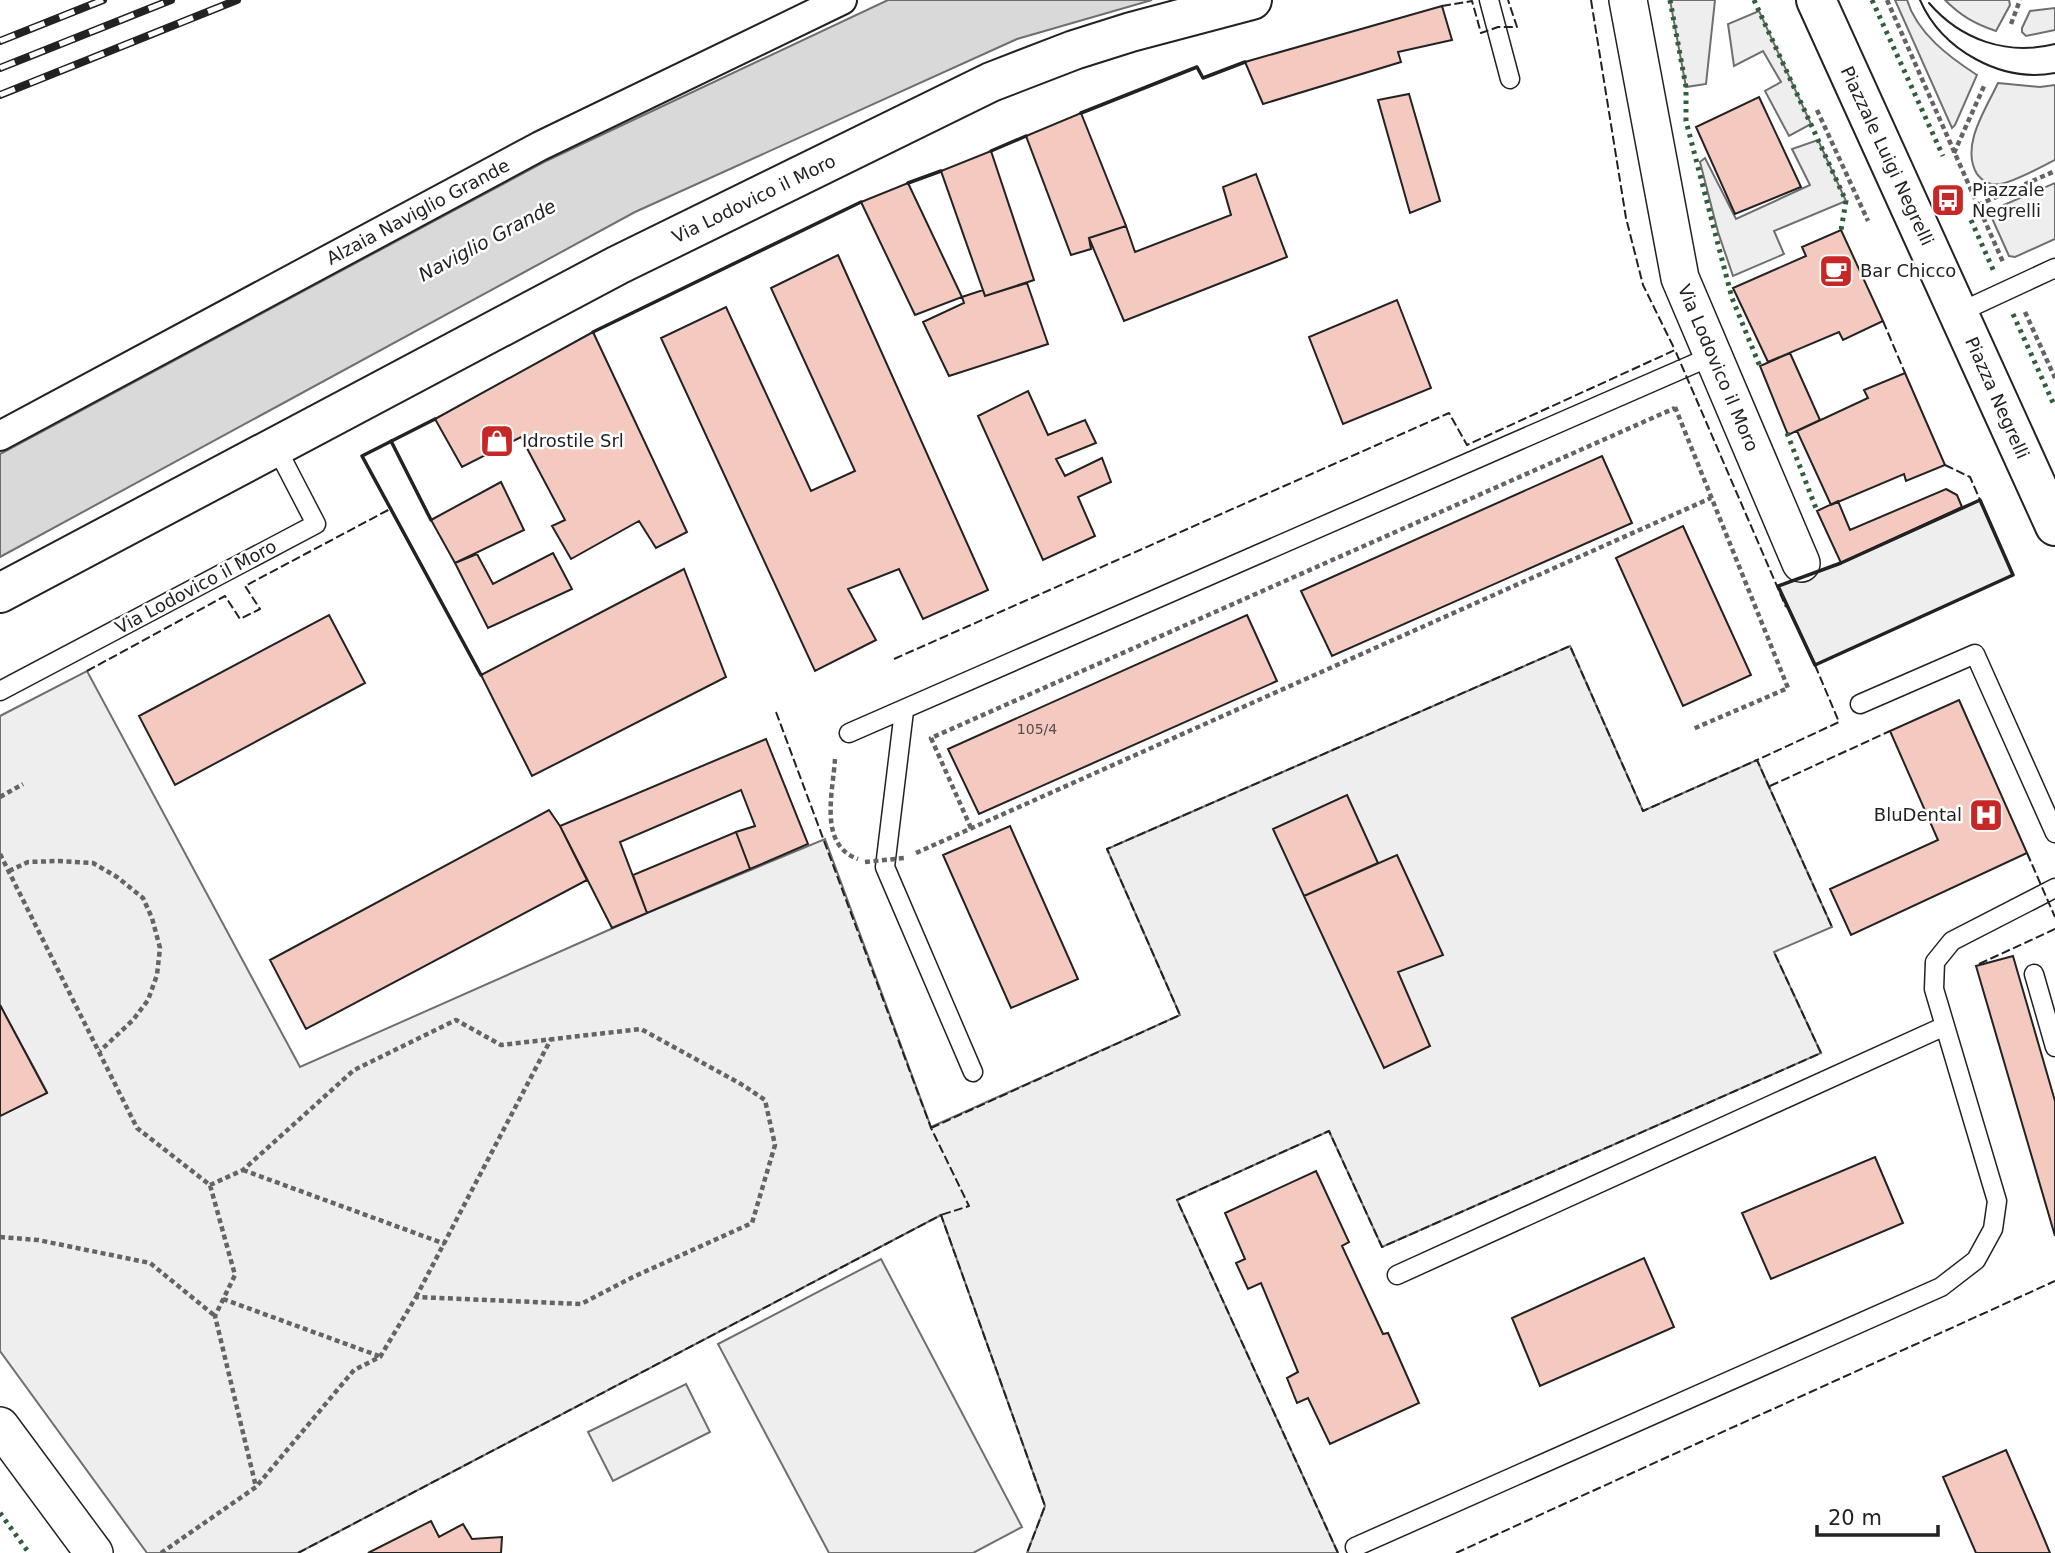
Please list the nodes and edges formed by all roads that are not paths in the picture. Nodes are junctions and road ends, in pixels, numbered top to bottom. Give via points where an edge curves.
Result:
1 (842, 0) edge
2 (1252, 0) edge
3 (1489, 0) edge
4 (1628, 0) edge
5 (1816, 0) edge
6 (1510, 79) dead end
7 (2055, 268) edge
8 (1958, 313) junction
9 (1696, 364) junction
10 (0, 436) edge
11 (276, 447) junction
12 (2055, 526) edge
13 (1801, 563) dead end
14 (0, 593) edge
15 (0, 691) edge
16 (1860, 704) dead end
17 (904, 711) junction
18 (849, 733) road end
19 (2055, 833) edge
20 (2055, 888) edge
21 (2034, 974) dead end
22 (1945, 1026) junction
23 (2055, 1047) edge
24 (973, 1072) dead end
25 (1396, 1275) dead end
26 (0, 1426) edge
27 (1355, 1547) dead end
28 (93, 1553) edge

1 - 10 street, Alzaia Naviglio Grande via 540,146
2 - 11 street, Via Lodovico il Moro via 1108,39 991,82 618,265
3 - 6 lane
4 - 9 street, Via Lodovico il Moro
5 - 8 street, Piazzale Luigi Negrelli
7 - 8 lane
8 - 12 street, Piazza Negrelli
9 - 13 street, Via Lodovico il Moro
9 - 17 lane
11 - 14 street, Via Lodovico il Moro
11 - 15 lane, Via Lodovico il Moro via 316,524
16 - 19 lane via 1976,654
17 - 18 lane
17 - 24 lane via 885,867
20 - 22 lane via 1952,941 1935,962 1934,989
21 - 23 lane
22 - 25 lane
22 - 27 lane via 1997,1201 1993,1229 1976,1260 1941,1287
26 - 28 street

